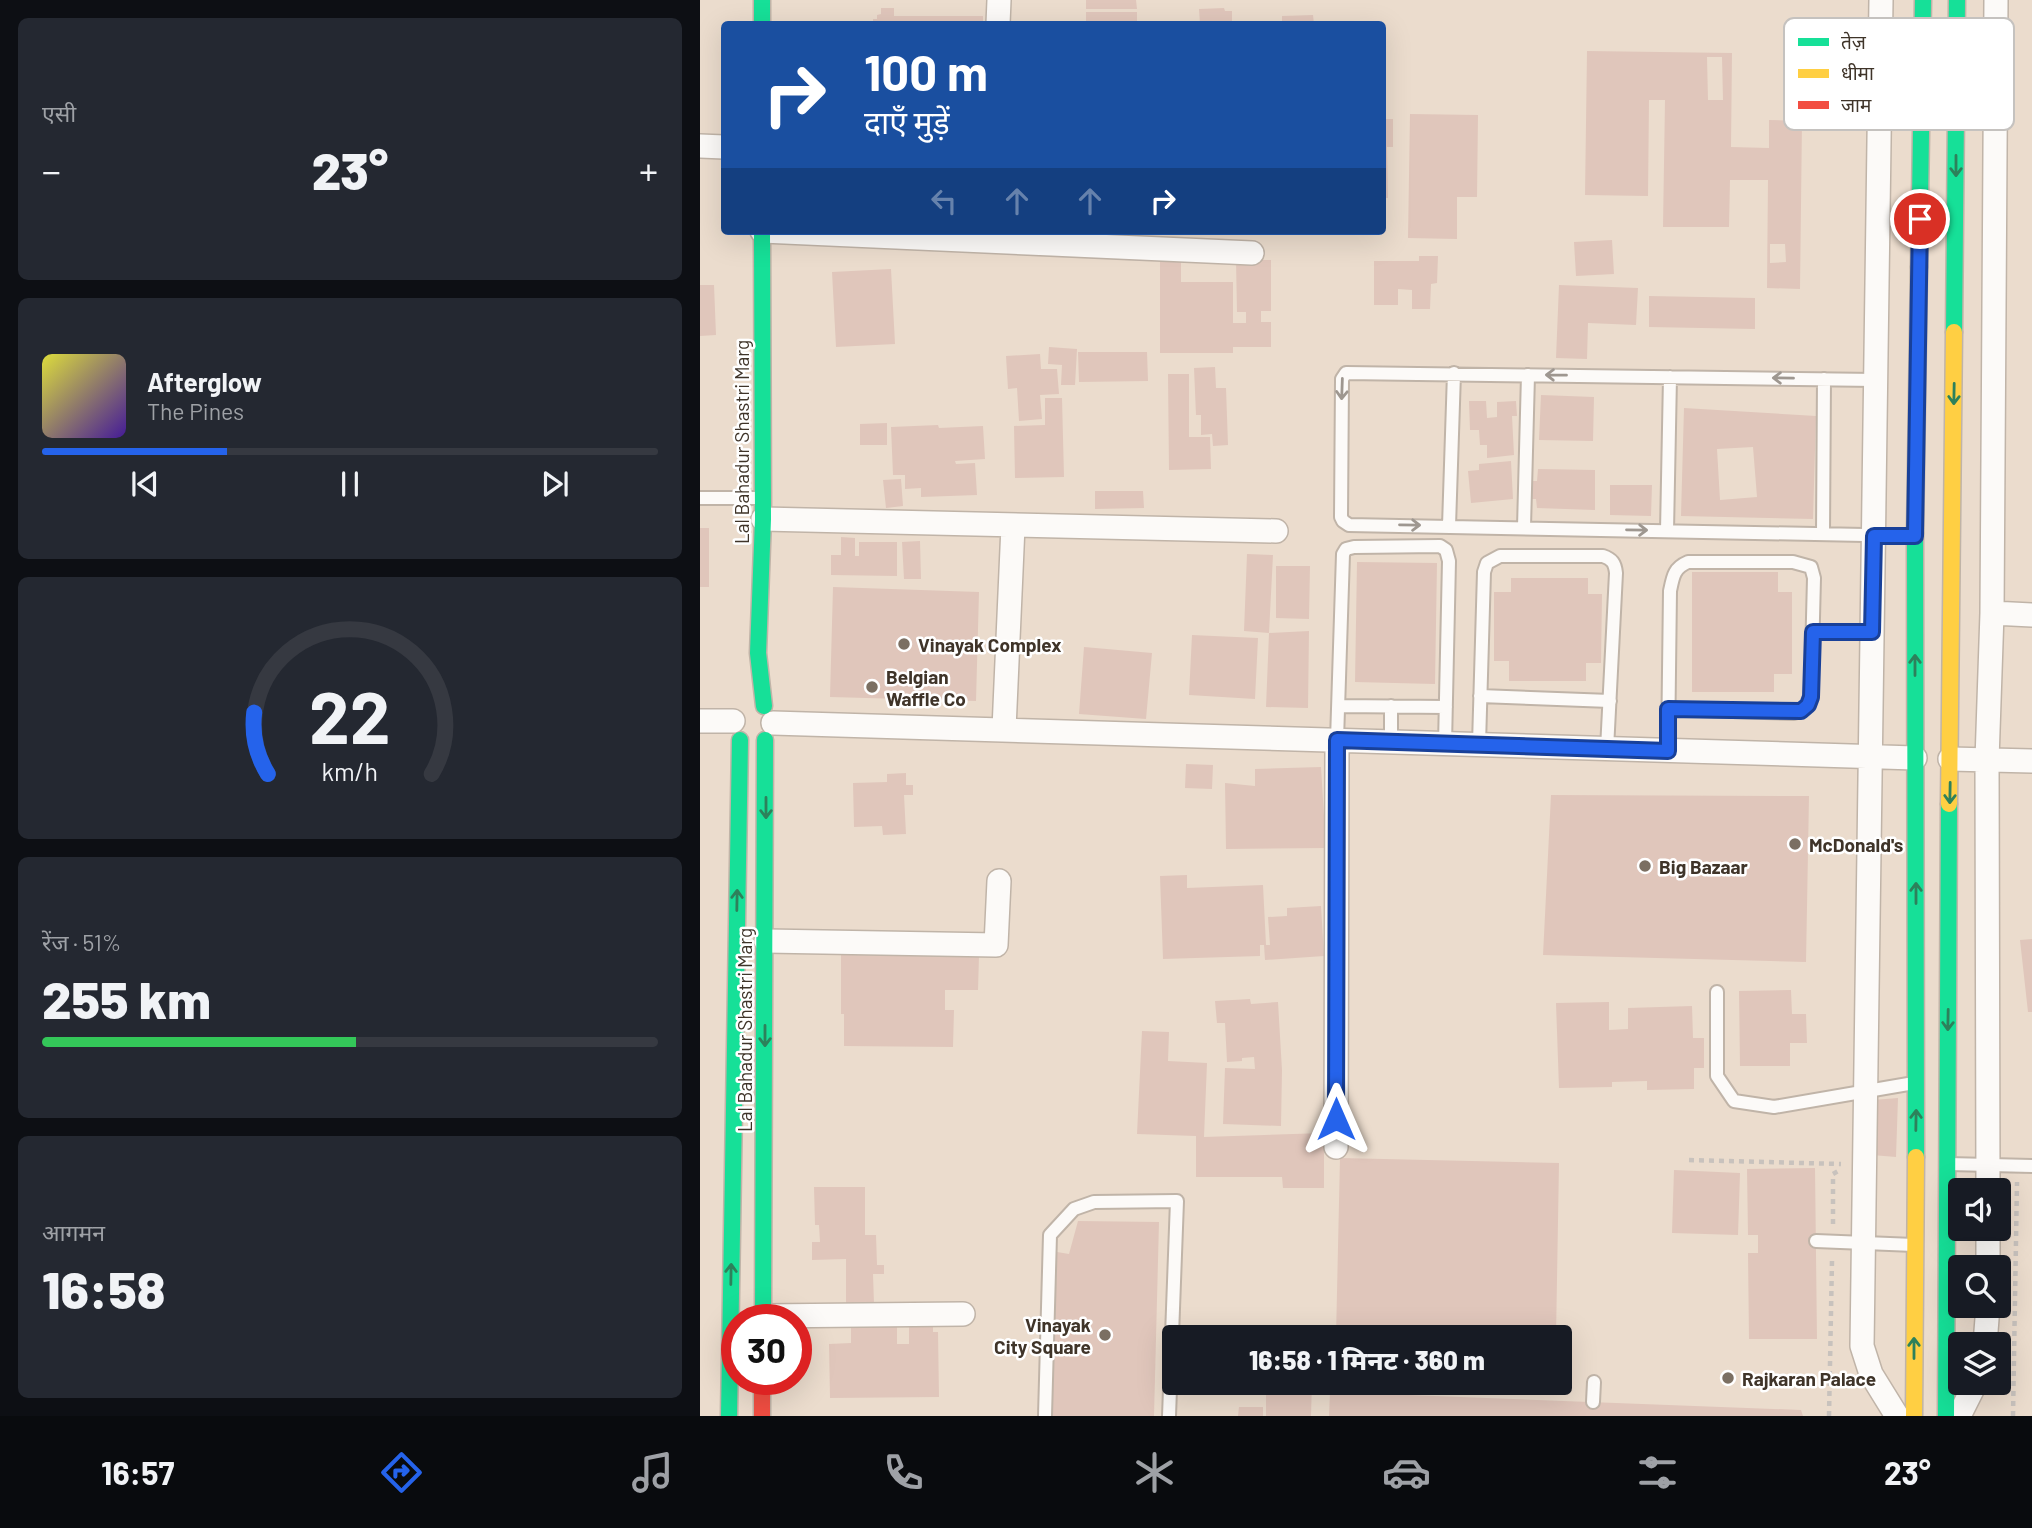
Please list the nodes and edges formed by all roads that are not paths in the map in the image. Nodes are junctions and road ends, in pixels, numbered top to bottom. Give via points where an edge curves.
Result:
1 (762, 0) edge
2 (999, 0) edge
3 (1881, 0) edge
4 (1923, 0) edge
5 (1957, 0) edge
6 (1996, 0) edge
7 (1881, 18) edge
8 (1923, 18) edge
9 (1957, 18) edge
10 (1996, 18) edge
11 (762, 21) edge
12 (998, 21) edge
13 (1879, 130) edge
14 (1921, 130) edge
15 (1956, 130) edge
16 (1995, 130) edge
17 (700, 146) edge
18 (721, 147) edge
19 (762, 235) edge
20 (940, 235) edge
21 (985, 236) edge
22 (1252, 253) dead end
23 (1454, 373) junction
24 (1528, 374) junction
25 (1670, 377) junction
26 (1824, 379) junction
27 (1876, 380) junction
28 (700, 498) edge
29 (763, 509) junction
30 (1013, 526) junction
31 (1449, 526) junction
32 (1524, 527) junction
33 (1276, 531) dead end
34 (1667, 531) junction
35 (1824, 534) junction
36 (1874, 536) junction
37 (1915, 536) junction
38 (1992, 613) junction
39 (2032, 615) edge
40 (1813, 632) junction
41 (1872, 632) junction
42 (758, 653) junction
43 (1480, 696) junction
44 (1610, 701) junction
45 (1339, 706) junction
46 (1391, 706) junction
47 (1446, 707) junction
48 (1668, 709) junction
49 (741, 713) junction
50 (700, 721) edge
51 (767, 723) junction
52 (1004, 729) junction
53 (1337, 740) junction
54 (1391, 742) junction
55 (1445, 744) junction
56 (1479, 744) junction
57 (1607, 748) junction
58 (1668, 751) junction
59 (1871, 757) junction
60 (1915, 758) junction
61 (1950, 759) junction
62 (1987, 760) junction
63 (2032, 761) edge
64 (999, 881) dead end
65 (766, 941) junction
66 (1717, 992) dead end
67 (1916, 1082) junction
68 (1865, 1092) junction
69 (1336, 1147) dead end
70 (1946, 1164) junction
71 (1988, 1165) junction
72 (2032, 1166) edge
73 (1988, 1178) edge
74 (1816, 1241) dead end
75 (1862, 1243) junction
76 (1914, 1245) junction
77 (763, 1304) edge
78 (963, 1314) dead end
79 (812, 1317) edge
80 (1594, 1382) dead end
81 (762, 1395) edge
82 (1970, 1395) edge
83 (1593, 1402) dead end
84 (729, 1416) edge
85 (762, 1416) edge
86 (1045, 1416) edge
87 (1169, 1416) edge
88 (1897, 1416) edge
89 (1914, 1416) edge
90 (1946, 1416) edge
91 (1959, 1416) edge

1 - 11 main road
2 - 12 street
3 - 7 street
4 - 8 main road
5 -> 9 main road
6 - 10 street
13 - 27 street
14 - 37 main road
15 -> 61 main road
16 - 38 street
17 - 18 street
19 - 29 main road, Lal Bahadur Shastri Marg
20 - 21 street
21 - 22 street
23 - 24 lane
23 - 31 lane
23 -> 31 lane via 1349,372 1342,379 1342,521
25 -> 24 lane
24 - 32 lane
26 -> 25 lane
25 - 34 lane
26 - 27 lane
26 - 35 lane
27 - 36 street
28 - 29 lane
29 - 30 street
29 - 42 main road, Lal Bahadur Shastri Marg
30 - 33 street
30 - 52 street
31 - 32 lane
32 -> 34 lane
34 - 35 lane
35 - 36 lane
36 - 37 lane
36 - 41 street
60 -> 37 main road
38 - 39 street
38 - 62 street
40 - 41 lane
40 - 48 lane via 1811,697 1801,711
40 - 48 lane via 1814,578 1811,568 1803,564 1688,562 1677,567 1670,591
41 - 59 street
42 - 49 main road, Lal Bahadur Shastri Marg
42 - 51 main road, Lal Bahadur Shastri Marg
43 - 44 lane
43 - 44 lane via 1487,563 1500,556 1603,556 1610,558 1616,573
43 - 56 lane
44 - 57 lane
45 - 46 lane
45 - 47 lane via 1346,549 1440,546 1449,561
45 - 53 lane
46 - 47 lane
46 - 54 lane
47 - 55 lane
48 - 58 lane
49 - 50 street
49 - 51 main road via 754,703
49 - 51 main road via 753,744
84 -> 49 main road, Lal Bahadur Shastri Marg
51 - 52 street
51 -> 65 main road, Lal Bahadur Shastri Marg
52 - 53 street
53 - 54 street
53 - 69 street
54 - 55 street
55 - 56 street
56 - 57 street
57 - 58 street
58 - 59 street
59 - 60 street
59 - 68 street
67 -> 60 main road
61 - 62 street
61 -> 70 main road
62 - 63 street
62 - 71 street
64 - 65 street via 996,945
65 -> 77 main road, Lal Bahadur Shastri Marg
66 - 68 lane via 1717,1076 1734,1101 1774,1107
67 - 68 lane
76 -> 67 main road
68 - 75 street
70 - 71 lane
70 - 90 main road
71 - 72 lane
71 - 73 street
74 - 75 lane
75 - 76 lane
75 - 88 street via 1862,1346 1871,1374
89 -> 76 main road
78 - 79 street
80 - 83 lane
81 - 85 main road
82 - 91 street
86 - 87 lane via 1050,1235 1074,1209 1094,1202 1177,1201

